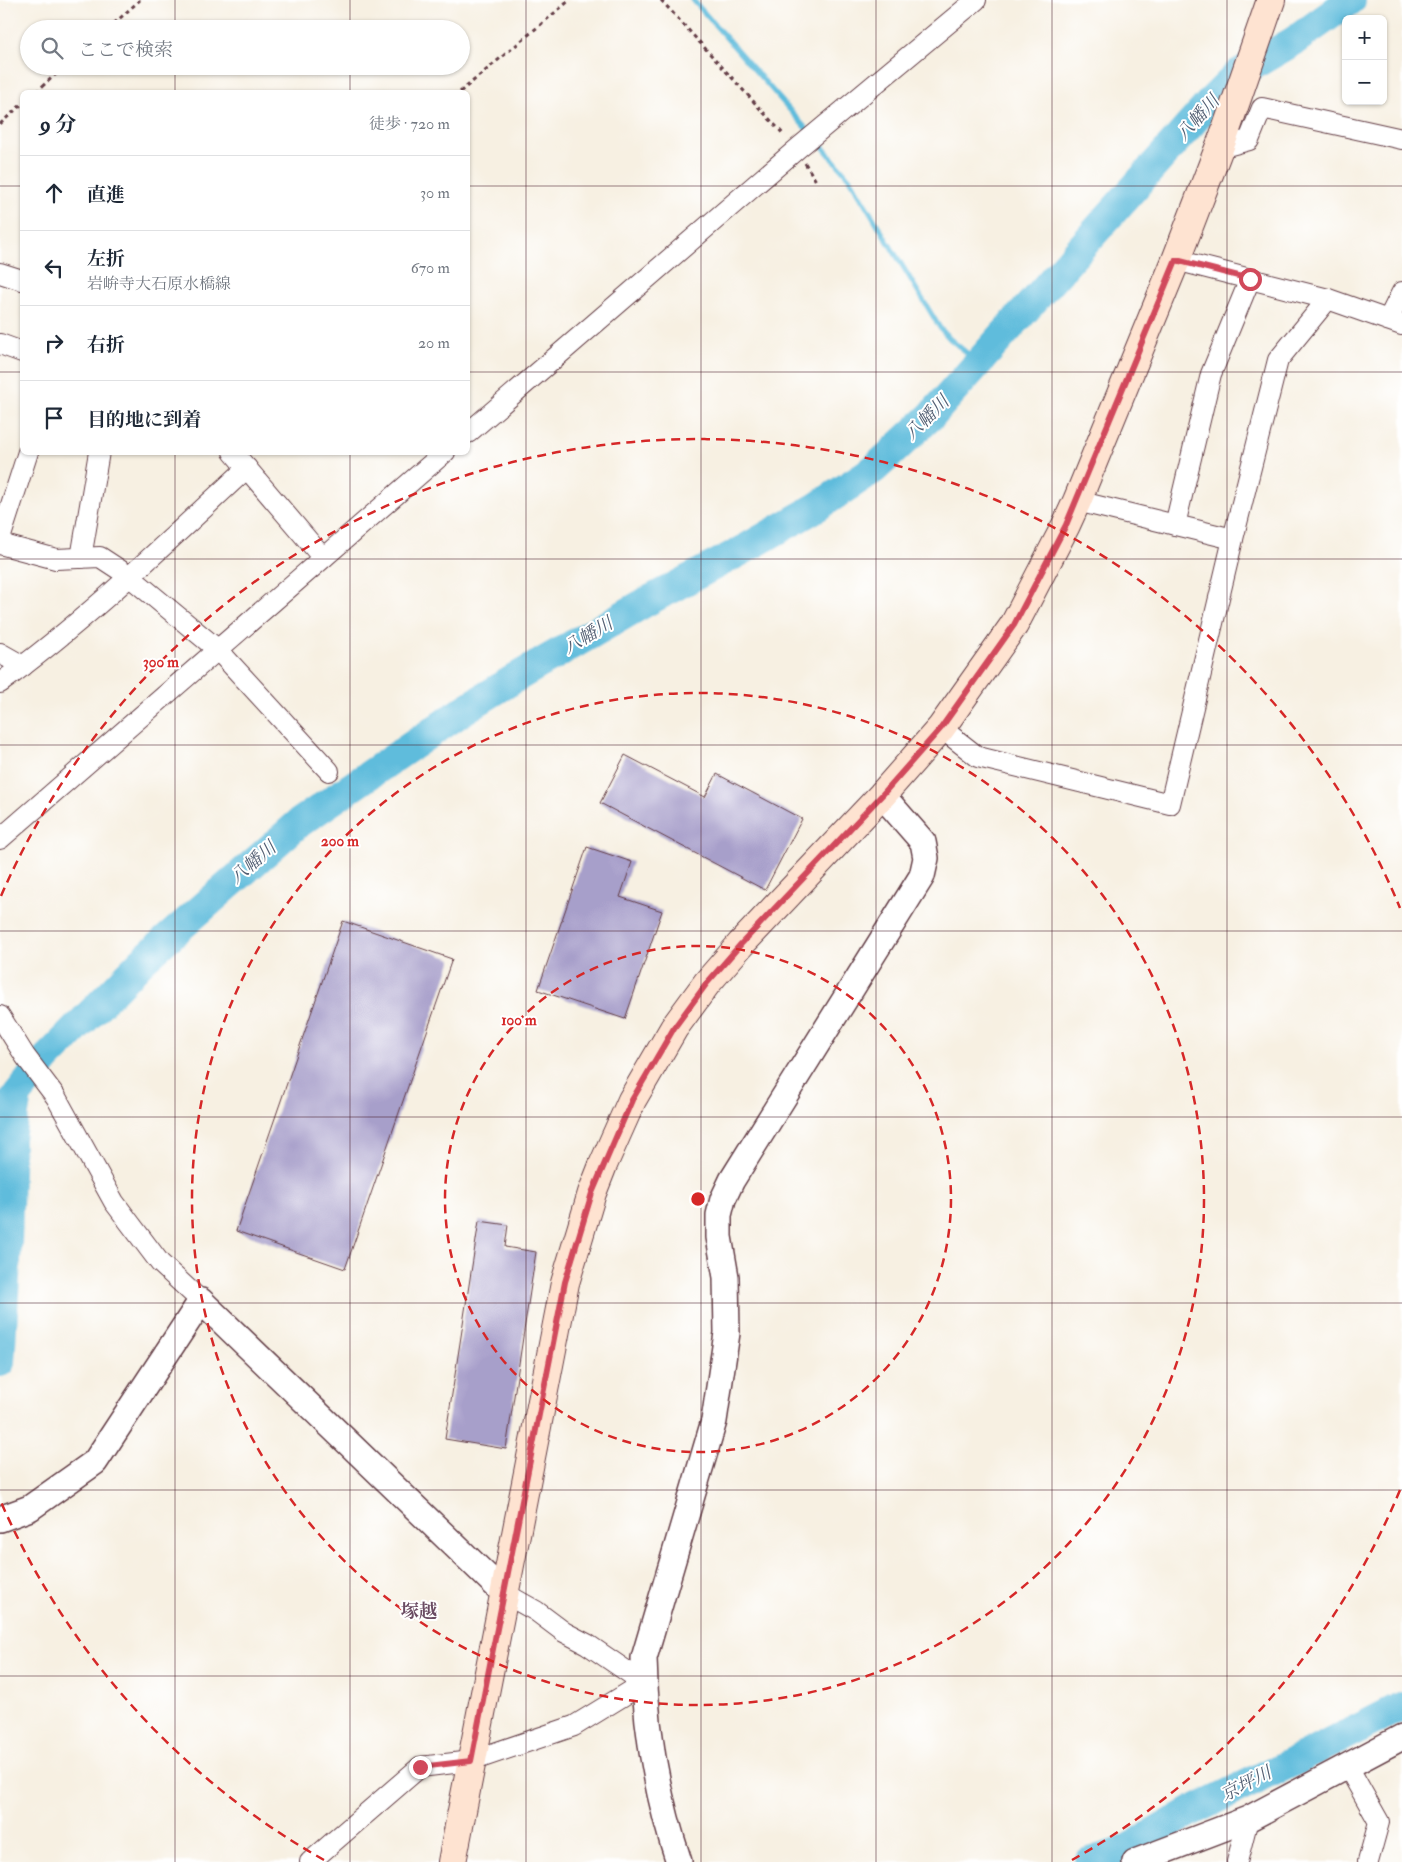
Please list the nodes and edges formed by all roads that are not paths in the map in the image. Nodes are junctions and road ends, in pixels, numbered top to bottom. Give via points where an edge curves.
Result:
1 (976, 0) edge
2 (1268, 7) edge
3 (1223, 139) junction
4 (1402, 139) edge
5 (1176, 260) junction
6 (0, 273) edge
7 (20, 279) edge
8 (1250, 279) junction
9 (1402, 292) edge
10 (1328, 299) junction
11 (1395, 323) edge
12 (0, 344) edge
13 (20, 351) edge
14 (470, 431) edge
15 (27, 455) edge
16 (98, 455) edge
17 (236, 455) edge
18 (442, 455) edge
19 (247, 468) junction
20 (1077, 501) junction
21 (1175, 525) junction
22 (0, 538) edge
23 (1233, 539) junction
24 (0, 544) edge
25 (81, 558) junction
26 (323, 558) junction
27 (129, 576) junction
28 (217, 649) junction
29 (0, 653) edge
30 (23, 666) junction
31 (0, 683) edge
32 (941, 728) junction
33 (329, 771) dead end
34 (882, 795) junction
35 (0, 839) edge
36 (0, 1016) edge
37 (201, 1301) junction
38 (0, 1519) edge
39 (504, 1593) junction
40 (644, 1683) junction
41 (1402, 1737) edge
42 (471, 1761) junction
43 (1347, 1765) junction
44 (1248, 1819) junction
45 (310, 1862) edge
46 (452, 1862) edge
47 (679, 1862) edge
48 (1135, 1862) edge
49 (1237, 1862) edge
50 (1368, 1862) edge

1 - 14 street via 797,149
2 - 3 main road
3 - 4 street via 1249,140 1262,108
3 - 5 main road
5 - 8 street
5 - 20 main road
6 - 7 street
8 - 10 street
8 - 21 street via 1211,374
9 - 11 street
10 - 11 street
10 - 23 street via 1278,360
12 - 13 street
15 - 22 street
16 - 25 street
17 - 19 street
18 - 26 street
19 - 26 street
19 - 27 street
20 - 21 street
20 - 32 main road via 1014,625
21 - 23 street
23 - 32 street via 1170,804 978,757
24 - 25 street via 56,559
25 - 27 street via 100,557
26 - 28 street
27 - 28 street
27 - 30 street
28 - 33 street
28 - 35 street
29 - 30 street
30 - 31 street
32 - 34 main road
34 - 39 main road via 707,983 674,1028 632,1100 592,1193 565,1282
34 - 40 street via 923,842 926,858 922,876 723,1199 719,1237 726,1277 727,1333 714,1421 644,1658
36 - 37 street via 56,1097 114,1202 160,1263
37 - 38 street via 95,1462 30,1508
37 - 39 street
39 - 40 street
39 - 42 main road
40 - 42 street via 574,1726
40 - 47 street via 653,1765
41 - 43 street
42 - 45 street via 420,1767
42 - 46 main road
43 - 44 street
43 - 50 street via 1378,1822
44 - 48 street
44 - 49 street

